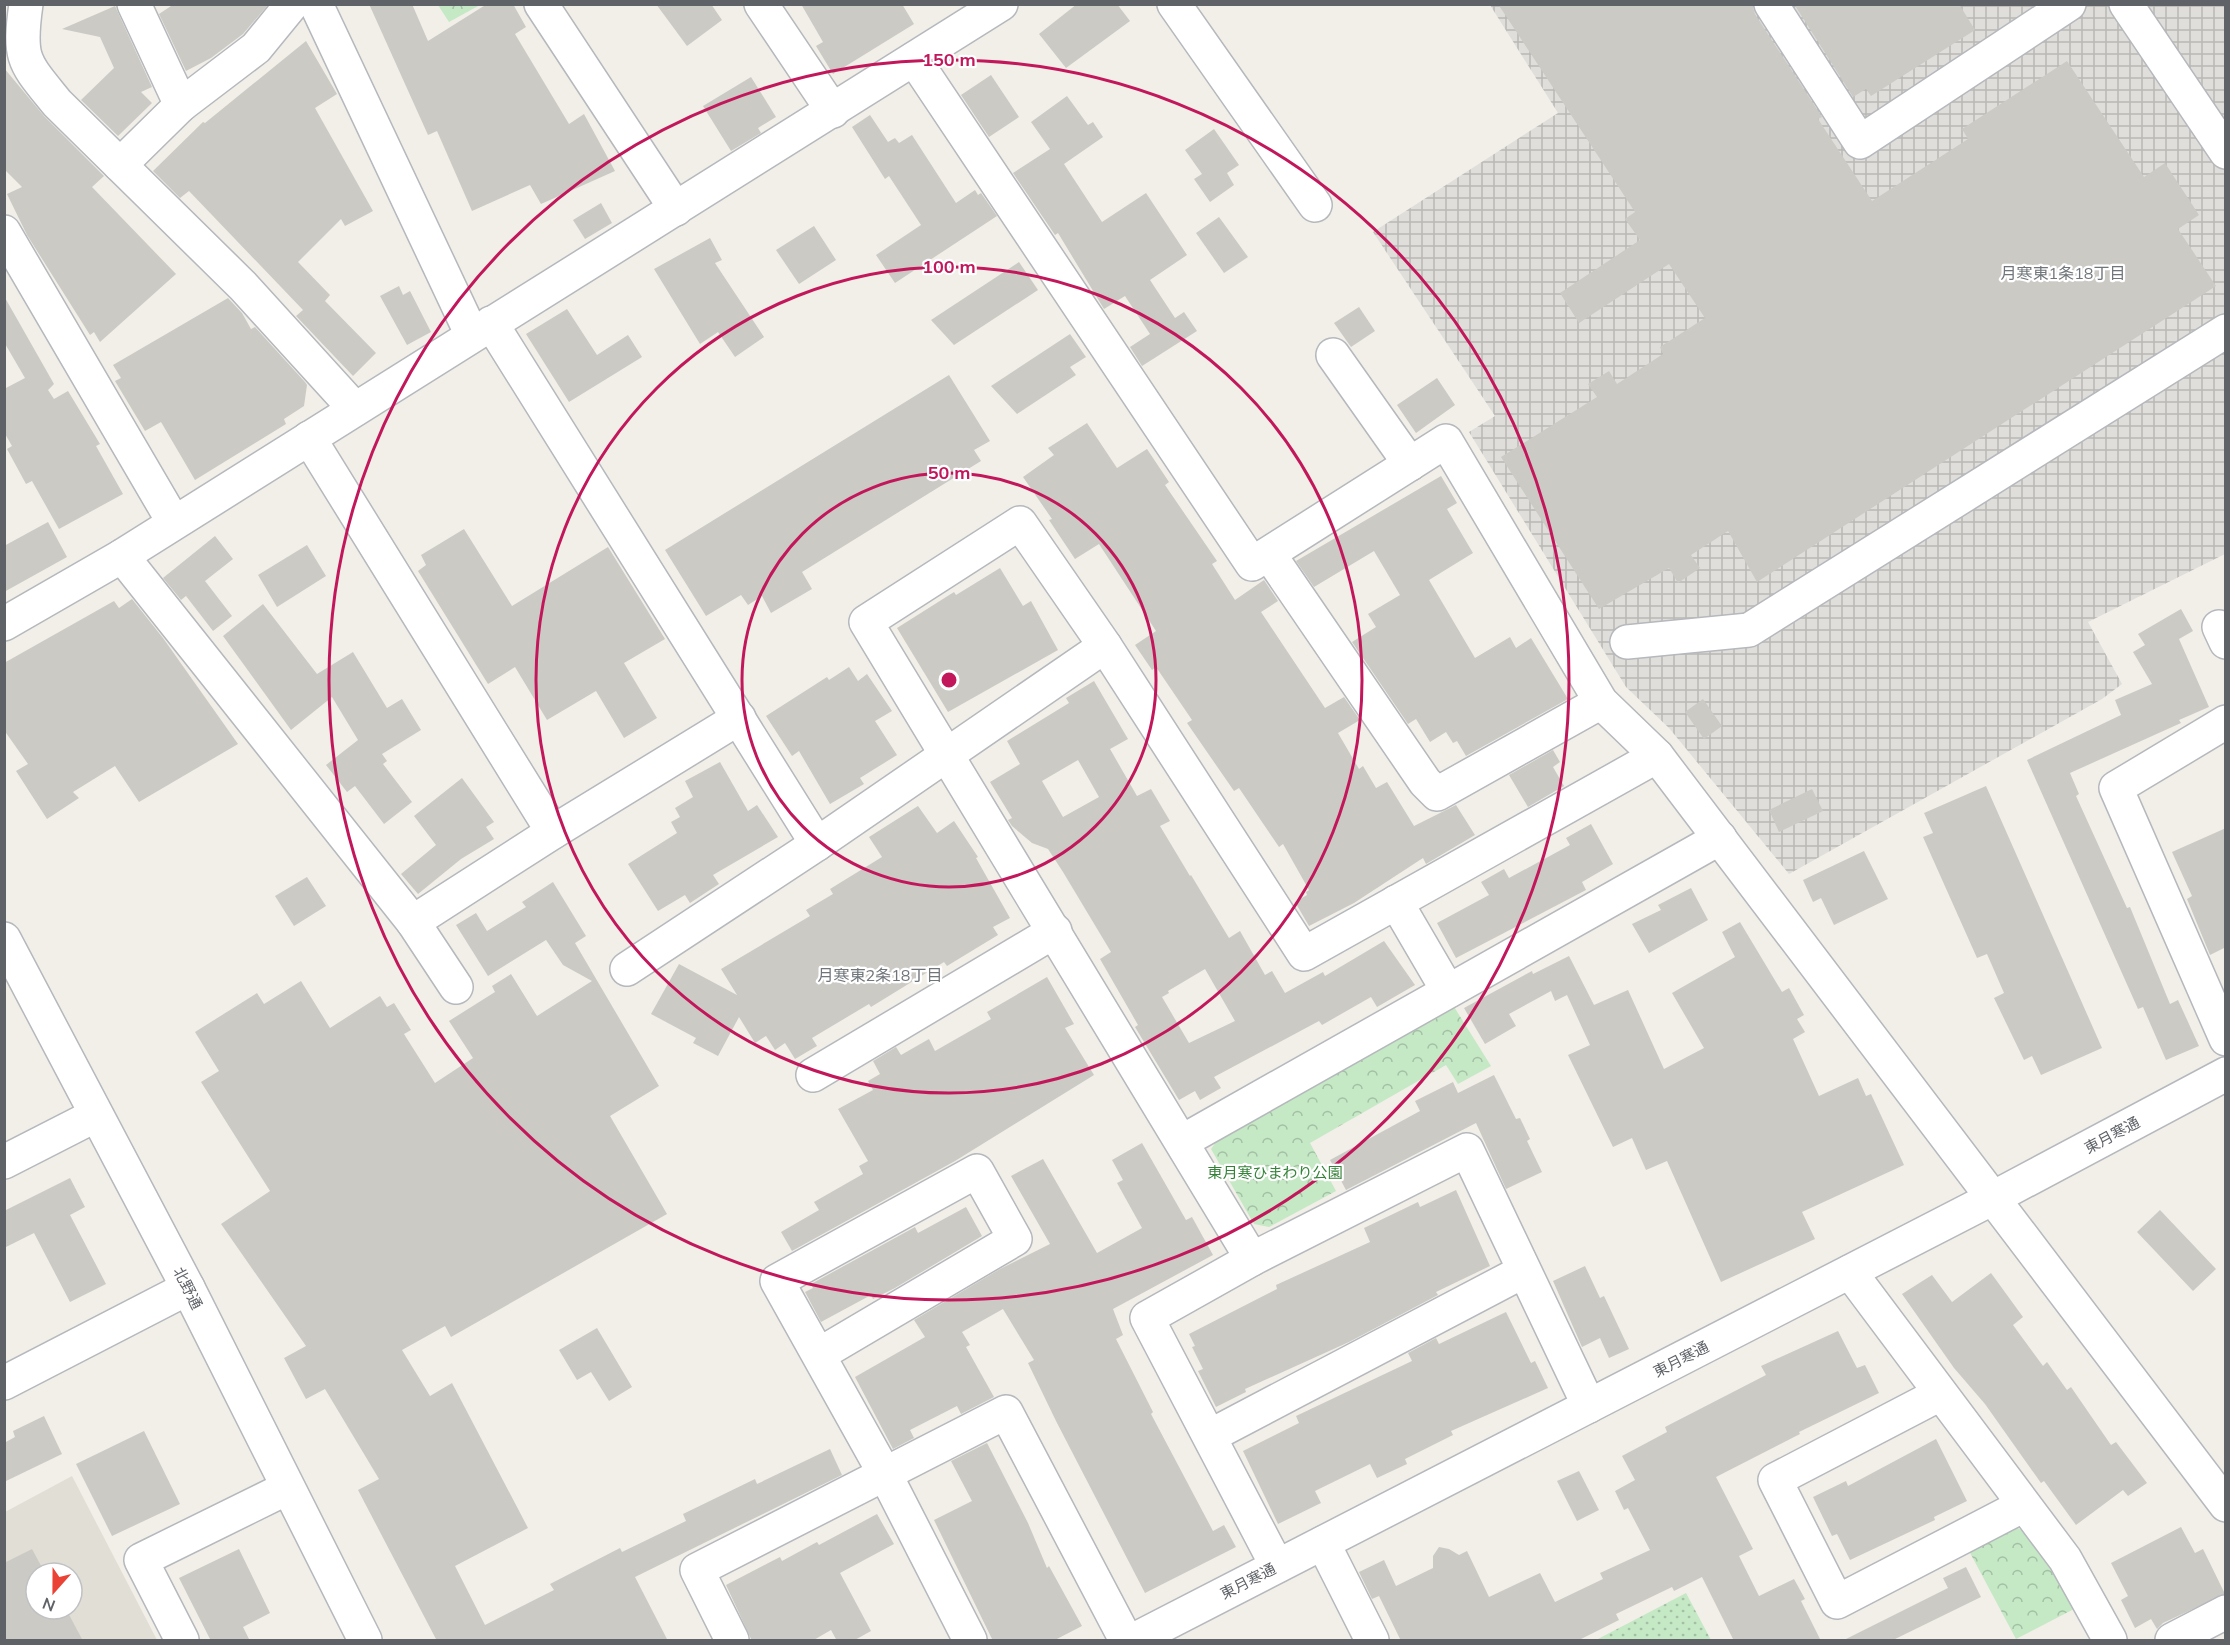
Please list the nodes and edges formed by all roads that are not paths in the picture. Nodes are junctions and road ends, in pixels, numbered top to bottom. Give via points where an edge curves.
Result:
1 (26, 4) edge
2 (134, 4) edge
3 (292, 4) edge
4 (316, 4) edge
5 (541, 4) edge
6 (761, 4) edge
7 (1174, 4) edge
8 (1771, 4) edge
9 (2069, 4) edge
10 (2126, 4) edge
11 (989, 8) edge
12 (914, 59) junction
13 (182, 105) junction
14 (833, 111) junction
15 (2226, 152) edge
16 (120, 165) junction
17 (1315, 205) dead end
18 (676, 209) junction
19 (5, 234) edge
20 (482, 329) junction
21 (2226, 331) edge
22 (1333, 354) dead end
23 (355, 409) junction
24 (309, 438) junction
25 (1410, 464) junction
26 (173, 521) junction
27 (1269, 554) junction
28 (122, 556) junction
29 (4, 624) edge
30 (1627, 642) dead end
31 (1105, 646) junction
32 (1600, 702) junction
33 (739, 718) junction
34 (2226, 722) edge
35 (948, 755) junction
36 (1657, 756) junction
37 (553, 832) junction
38 (1719, 838) junction
39 (817, 844) junction
40 (1396, 902) junction
41 (413, 922) junction
42 (1056, 931) junction
43 (4, 939) edge
44 (627, 969) dead end
45 (456, 987) dead end
46 (1448, 991) junction
47 (2226, 1039) edge
48 (2226, 1074) edge
49 (813, 1075) dead end
50 (96, 1115) junction
51 (1183, 1141) junction
52 (4, 1162) edge
53 (1993, 1198) junction
54 (1252, 1259) junction
55 (1524, 1271) junction
56 (1850, 1272) junction
57 (188, 1288) junction
58 (820, 1354) junction
59 (4, 1383) edge
60 (1940, 1394) junction
61 (1589, 1406) junction
62 (1210, 1436) junction
63 (2213, 1465) edge
64 (886, 1476) junction
65 (287, 1488) junction
66 (2024, 1505) junction
67 (2226, 1505) edge
68 (1323, 1543) junction
69 (1277, 1566) junction
70 (2226, 1612) edge
71 (182, 1641) edge
72 (365, 1641) edge
73 (732, 1641) edge
74 (970, 1641) edge
75 (1126, 1641) edge
76 (1134, 1641) edge
77 (1372, 1641) edge
78 (2110, 1641) edge
79 (2172, 1641) edge

1 - 16 street via 23,59 57,103
2 - 13 street
3 - 13 street via 256,48
4 - 20 street
5 - 18 street
6 - 14 street
7 - 17 street
8 - 9 street via 1860,142
10 - 15 street
11 - 12 street
12 - 14 street
12 - 27 street via 1252,564
13 - 16 street
14 - 18 street
16 - 23 street via 243,286
18 - 20 street
19 - 26 street
20 - 23 street
20 - 33 street
21 - 30 street via 1749,630
22 - 25 street
23 - 24 street
24 - 26 street
24 - 37 street
25 - 27 street
25 - 32 street via 1446,441
26 - 28 street
27 - 32 street via 1437,794
28 - 29 street
28 - 41 street
31 - 35 street
31 - 35 street via 1020,523 866,622
31 - 40 street via 1304,954
32 - 36 street
33 - 37 street
33 - 39 street
34 - 47 street via 2116,788
35 - 39 street
35 - 42 street
36 - 38 street
36 - 40 street
37 - 41 street
38 - 46 street
38 - 53 street
39 - 44 street
40 - 46 street
41 - 45 street
42 - 49 street
42 - 51 street
43 - 50 street, 北野通
46 - 51 street
48 - 53 street, 東月寒通
50 - 52 street
50 - 57 street, 北野通
51 - 54 street
53 - 56 street, 東月寒通
53 - 63 street
54 - 55 street via 1467,1150
54 - 62 street via 1147,1318
55 - 61 street
55 - 62 street
56 - 60 street
56 - 61 street, 東月寒通
57 - 59 street
57 - 65 street, 北野通
58 - 58 street via 1015,1239 977,1171 777,1281
58 - 64 street
60 - 66 street
60 - 66 street via 1774,1480 1837,1602
61 - 68 street, 東月寒通
62 - 69 street
63 - 67 street
64 - 73 street via 698,1570
64 - 74 street
64 - 75 street via 1006,1412
65 - 71 street via 141,1560
65 - 72 street, 北野通
66 - 78 street via 2065,1559
68 - 69 street, 東月寒通
68 - 77 street
69 - 76 street, 東月寒通
70 - 79 street

